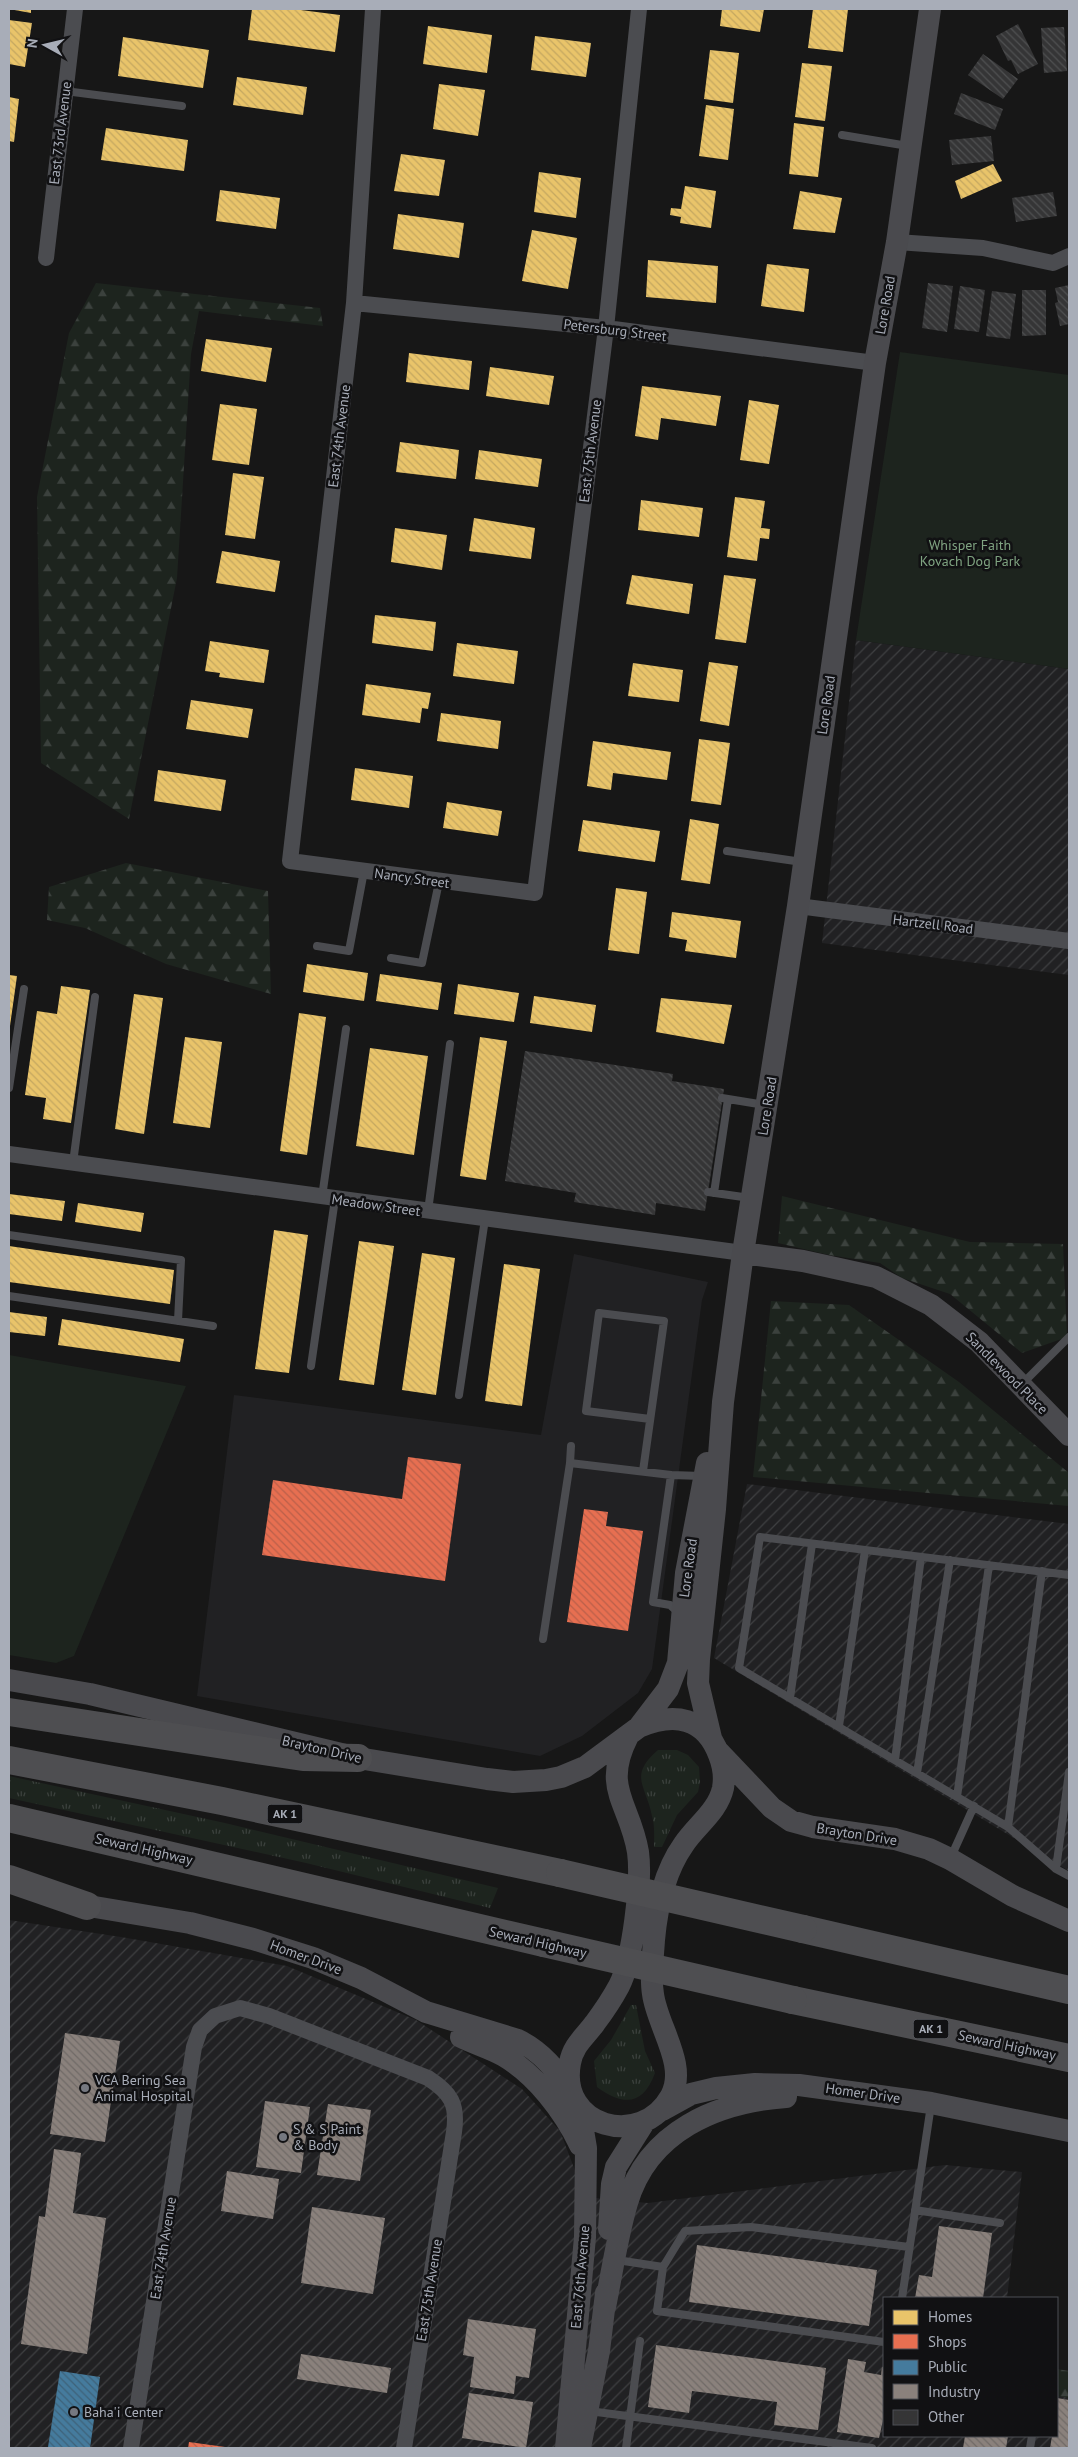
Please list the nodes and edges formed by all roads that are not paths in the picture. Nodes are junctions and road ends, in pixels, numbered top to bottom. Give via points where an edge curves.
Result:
1 (75, 9) edge
2 (373, 9) edge
3 (640, 9) edge
4 (930, 9) edge
5 (65, 91) junction
6 (182, 106) dead end
7 (842, 135) dead end
8 (910, 146) junction
9 (897, 242) junction
10 (1069, 256) edge
11 (46, 258) dead end
12 (354, 303) junction
13 (606, 328) junction
14 (875, 363) junction
15 (727, 851) dead end
16 (290, 861) joint
17 (804, 862) junction
18 (364, 871) junction
19 (439, 882) junction
20 (535, 893) joint
21 (798, 906) junction
22 (1069, 941) edge
23 (317, 946) dead end
24 (391, 958) dead end
25 (24, 989) dead end
26 (95, 997) dead end
27 (346, 1029) dead end
28 (450, 1044) dead end
29 (9, 1088) edge
30 (767, 1105) junction
31 (9, 1154) edge
32 (73, 1163) junction
33 (328, 1198) junction
34 (752, 1198) junction
35 (428, 1212) junction
36 (484, 1219) junction
37 (9, 1235) edge
38 (744, 1253) junction
39 (9, 1296) edge
40 (178, 1320) junction
41 (213, 1326) dead end
42 (1069, 1337) edge
43 (311, 1366) dead end
44 (1022, 1384) junction
45 (459, 1395) dead end
46 (723, 1402) junction
47 (650, 1419) junction
48 (1069, 1435) edge
49 (571, 1446) dead end
50 (570, 1463) junction
51 (643, 1471) junction
52 (671, 1474) junction
53 (704, 1476) junction
54 (812, 1544) junction
55 (865, 1550) junction
56 (921, 1557) junction
57 (950, 1560) junction
58 (989, 1565) junction
59 (1042, 1571) junction
60 (1069, 1575) edge
61 (682, 1615) junction
62 (543, 1639) dead end
63 (9, 1680) edge
64 (790, 1698) junction
65 (9, 1712) edge
66 (839, 1726) junction
67 (633, 1731) junction
68 (714, 1744) junction
69 (358, 1758) junction
70 (9, 1760) edge
71 (895, 1760) junction
72 (1069, 1772) edge
73 (917, 1773) junction
74 (956, 1797) junction
75 (974, 1806) junction
76 (9, 1818) edge
77 (1008, 1828) junction
78 (950, 1858) junction
79 (1056, 1869) junction
80 (1069, 1876) edge
81 (9, 1880) edge
82 (9, 1893) edge
83 (87, 1906) junction
84 (1069, 1921) edge
85 (1069, 1990) edge
86 (426, 2012) junction
87 (1069, 2058) edge
88 (862, 2094) junction
89 (575, 2099) junction
90 (931, 2102) junction
91 (652, 2117) junction
92 (1069, 2131) edge
93 (454, 2132) joint
94 (587, 2163) junction
95 (914, 2210) junction
96 (1000, 2223) dead end
97 (909, 2247) junction
98 (615, 2260) junction
99 (663, 2267) junction
100 (902, 2297) edge
101 (605, 2308) junction
102 (640, 2342) dead end
103 (883, 2342) edge
104 (587, 2411) junction
105 (630, 2416) junction
106 (825, 2445) edge
107 (131, 2448) edge
108 (404, 2448) edge
109 (566, 2448) edge
110 (580, 2448) edge
111 (626, 2448) edge
112 (872, 2448) edge

1 - 5 street, East 73rd Avenue
2 - 12 street, East 74th Avenue
3 - 13 street, East 75th Avenue
4 - 8 street, Lore Road
5 - 6 lane
5 - 11 street, East 73rd Avenue
7 - 8 lane
8 - 9 street, Lore Road
9 - 10 street via 983,248 1053,263
9 - 14 street, Lore Road
12 - 13 street, Petersburg Street
12 - 16 street, East 74th Avenue
13 - 14 street, Petersburg Street
13 - 20 street, East 75th Avenue
14 - 17 street, Lore Road
15 - 17 lane
16 - 18 street, Nancy Street
17 - 21 street, Lore Road
18 - 19 street, Nancy Street
18 - 23 lane via 348,951
19 - 20 street, Nancy Street
19 - 24 lane via 422,963
21 - 22 street, Hartzell Road
21 - 30 street, Lore Road
25 - 29 lane
26 - 32 lane
27 - 33 lane
28 - 35 lane
30 - 34 street, Lore Road
30 - 34 lane via 725,1099 711,1192
31 - 32 street, Meadow Street
32 - 33 street, Meadow Street
33 - 35 street, Meadow Street
33 - 43 lane
34 - 38 street, Lore Road
35 - 36 street, Meadow Street
36 - 38 street, Meadow Street
36 - 45 lane
37 - 40 lane via 181,1260
38 - 44 street, Sandlewood Place via 803,1261 876,1277 931,1305 979,1342
38 - 46 street, Lore Road
39 - 40 lane
40 - 41 lane
42 - 44 lane
44 - 48 street, Sandlewood Place
46 - 53 street, Lore Road
46 - 68 street, Lore Road via 698,1683
47 - 47 lane via 664,1321 599,1313 586,1411
47 - 51 lane
49 - 50 lane
50 - 51 lane
50 - 62 lane
51 - 52 lane
52 - 53 lane
52 - 61 lane via 653,1602 670,1605
53 - 61 street, Lore Road via 689,1554
54 - 55 lane
54 - 64 lane
54 - 64 lane via 760,1538 739,1668
55 - 56 lane
55 - 66 lane
56 - 57 lane
56 - 71 lane
57 - 58 lane
57 - 73 lane
58 - 59 lane
58 - 74 lane
59 - 60 lane
59 - 77 lane
61 - 67 street, Lore Road via 676,1673 668,1689
63 - 69 street, Brayton Drive via 90,1694
64 - 66 lane
65 - 69 highway via 303,1756
66 - 71 lane
67 - 68 street, Brayton Drive via 657,1720 681,1720 698,1726
67 - 69 street, Brayton Drive via 575,1771 562,1777 530,1782 496,1780
67 - 89 street, East 76th Avenue via 618,1758 616,1784 638,1851 639,1872 631,1938 623,1979 614,1997 573,2051 569,2072
68 - 78 street, Brayton Drive via 772,1808 786,1818 813,1827 895,1839
68 - 91 street, Lore Road via 724,1780 719,1800 667,1874 654,1936 652,1993 674,2057 677,2077 673,2093
70 - 85 highway, AK 1, bridge via 222,1801 560,1873
71 - 73 lane
72 - 79 lane
73 - 74 lane
74 - 75 lane
75 - 77 lane
75 - 78 lane
76 - 87 highway, Seward Highway / AK 1, bridge via 792,2000
77 - 79 lane
78 - 84 street, Brayton Drive via 1013,1896
79 - 80 lane
81 - 83 highway
82 - 83 street, Homer Drive
83 - 86 street, Homer Drive via 190,1923 253,1939 337,1968
86 - 89 street, Homer Drive via 518,2040 531,2047 554,2068
86 - 94 street via 451,2031 526,2070 575,2134
88 - 90 street, Homer Drive
88 - 91 street, Homer Drive via 799,2085 730,2086 691,2094
88 - 98 street via 797,2096 741,2103 712,2112 686,2126 662,2145 640,2172 626,2204
89 - 91 street via 594,2120 612,2126 631,2126
89 - 94 street, East 76th Avenue
90 - 92 street, Homer Drive
90 - 95 lane
91 - 101 street, East 76th Avenue via 618,2161 614,2173
93 - 107 street, East 74th Avenue via 454,2106 445,2090 428,2078 269,2016 240,2008 215,2016 200,2030 194,2047
93 - 108 street, East 75th Avenue
94 - 109 street, East 76th Avenue via 585,2237
95 - 96 lane
95 - 97 lane
97 - 99 lane via 751,2227 685,2231
97 - 100 lane
98 - 99 lane
98 - 101 street
99 - 103 lane via 657,2311
101 - 104 street, East 76th Avenue
102 - 105 lane
104 - 105 lane
104 - 110 street, East 76th Avenue
105 - 106 lane
105 - 111 lane
106 - 112 lane

